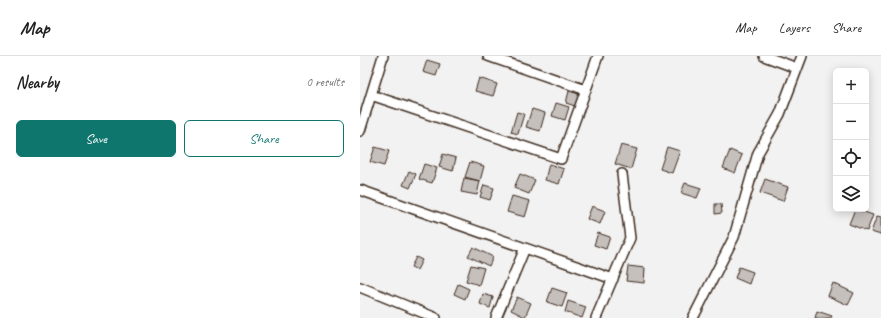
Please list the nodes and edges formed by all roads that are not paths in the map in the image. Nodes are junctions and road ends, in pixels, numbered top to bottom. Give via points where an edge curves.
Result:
1 (383, 56) edge
2 (488, 56) edge
3 (598, 56) edge
4 (764, 56) edge
5 (802, 56) edge
6 (797, 68) junction
7 (586, 90) junction
8 (371, 95) junction
9 (363, 112) edge
10 (360, 130) edge
11 (622, 174) dead end
12 (360, 190) edge
13 (525, 248) junction
14 (613, 279) junction
15 (360, 287) edge
16 (436, 318) edge
17 (496, 318) edge
18 (596, 318) edge
19 (694, 318) edge

1 - 8 street
2 - 7 street
3 - 7 street
4 - 6 street
5 - 6 street
6 - 19 street via 780,114 758,153 734,237
7 - 8 street via 562,159
8 - 9 street
9 - 10 street
11 - 14 street via 630,238
12 - 13 street
13 - 14 street
13 - 17 street
14 - 18 street
15 - 16 street

